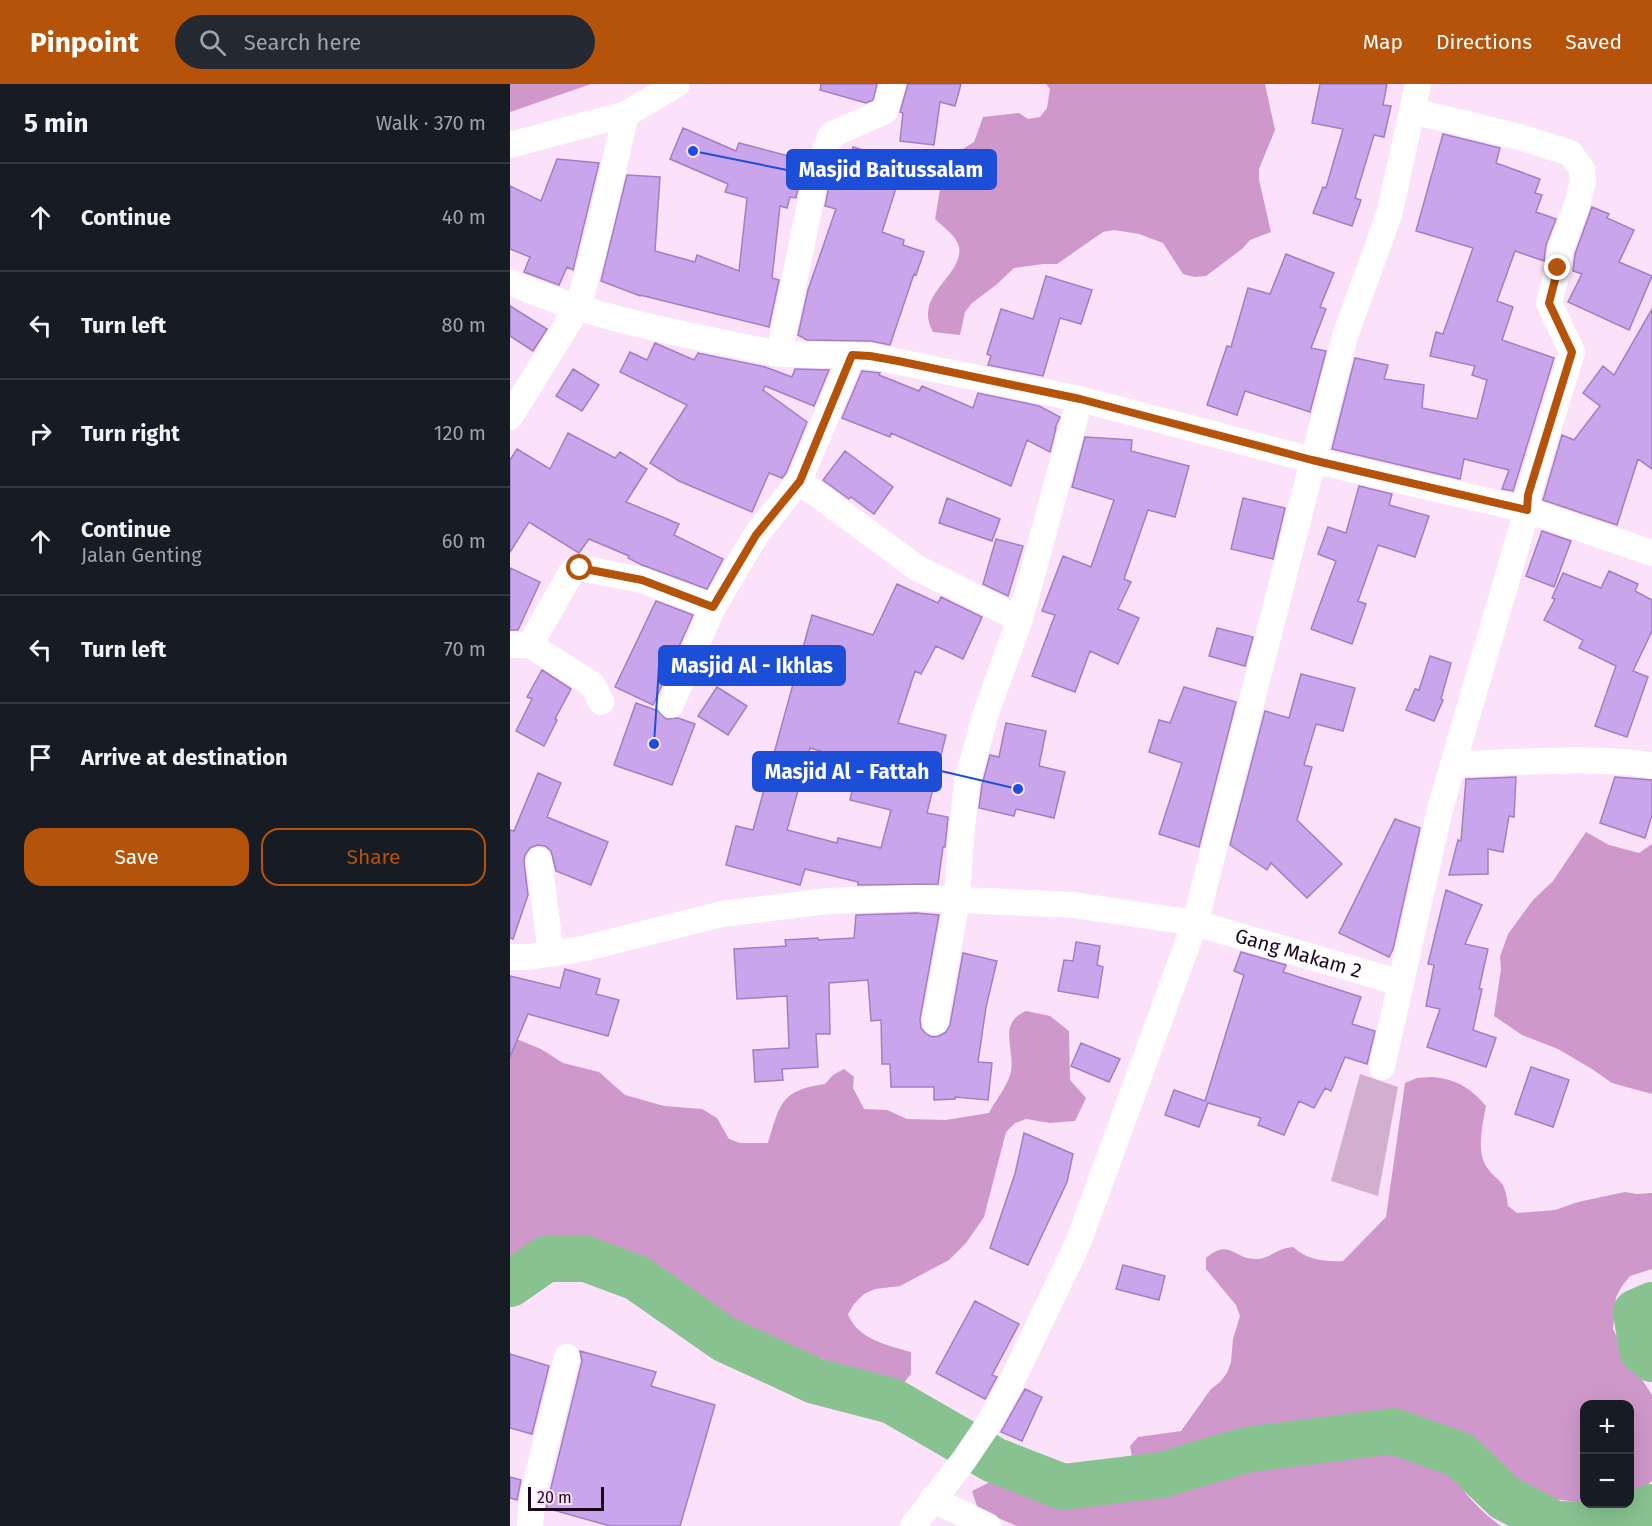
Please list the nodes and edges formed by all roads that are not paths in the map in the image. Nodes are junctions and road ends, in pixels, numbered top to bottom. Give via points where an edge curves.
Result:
1 (677, 84) edge
2 (893, 84) edge
3 (1418, 84) edge
4 (1412, 111) junction
5 (626, 114) junction
6 (510, 145) edge
7 (510, 282) edge
8 (578, 307) junction
9 (779, 354) junction
10 (852, 355) junction
11 (1080, 399) junction
12 (510, 417) edge
13 (1312, 460) junction
14 (800, 481) junction
15 (1527, 510) junction
16 (1652, 553) edge
17 (713, 607) junction
18 (1020, 618) junction
19 (515, 645) edge
20 (600, 702) dead end
21 (670, 705) dead end
22 (1453, 764) junction
23 (1652, 765) edge
24 (539, 860) dead end
25 (957, 900) junction
26 (1195, 923) junction
27 (551, 954) junction
28 (510, 957) edge
29 (1401, 983) junction
30 (935, 1022) dead end
31 (1382, 1067) dead end
32 (567, 1357) dead end
33 (932, 1499) junction
34 (530, 1526) edge
35 (913, 1526) edge
36 (988, 1526) edge

1 - 5 street
2 - 9 street via 885,111 831,135 817,171
3 - 4 street
4 - 13 street via 1389,215 1344,336
4 - 15 street via 1570,153 1582,169 1583,182 1560,250 1549,303 1572,352 1528,495
5 - 6 street
5 - 8 street
7 - 8 street
8 - 9 street
8 - 12 street
9 - 10 street
10 - 11 street
10 - 14 street
11 - 13 street
11 - 18 street
13 - 15 street
13 - 26 street
14 - 17 street via 756,535
14 - 18 street via 916,568
15 - 16 street
15 - 22 street
17 - 19 street via 642,580 580,568 570,573
17 - 21 street
18 - 25 street via 986,713 967,782
19 - 20 street via 593,685
22 - 23 street via 1606,760
22 - 29 street
24 - 27 street
25 - 26 street, Gang Makam 2 via 1074,905
25 - 27 street, Gang Makam 2 via 850,899 722,914
25 - 30 street
26 - 29 street, Gang Makam 2
26 - 33 street via 1078,1244 989,1423
27 - 28 street, Gang Makam 2
29 - 31 street
32 - 34 street via 532,1499
33 - 35 street
33 - 36 street

